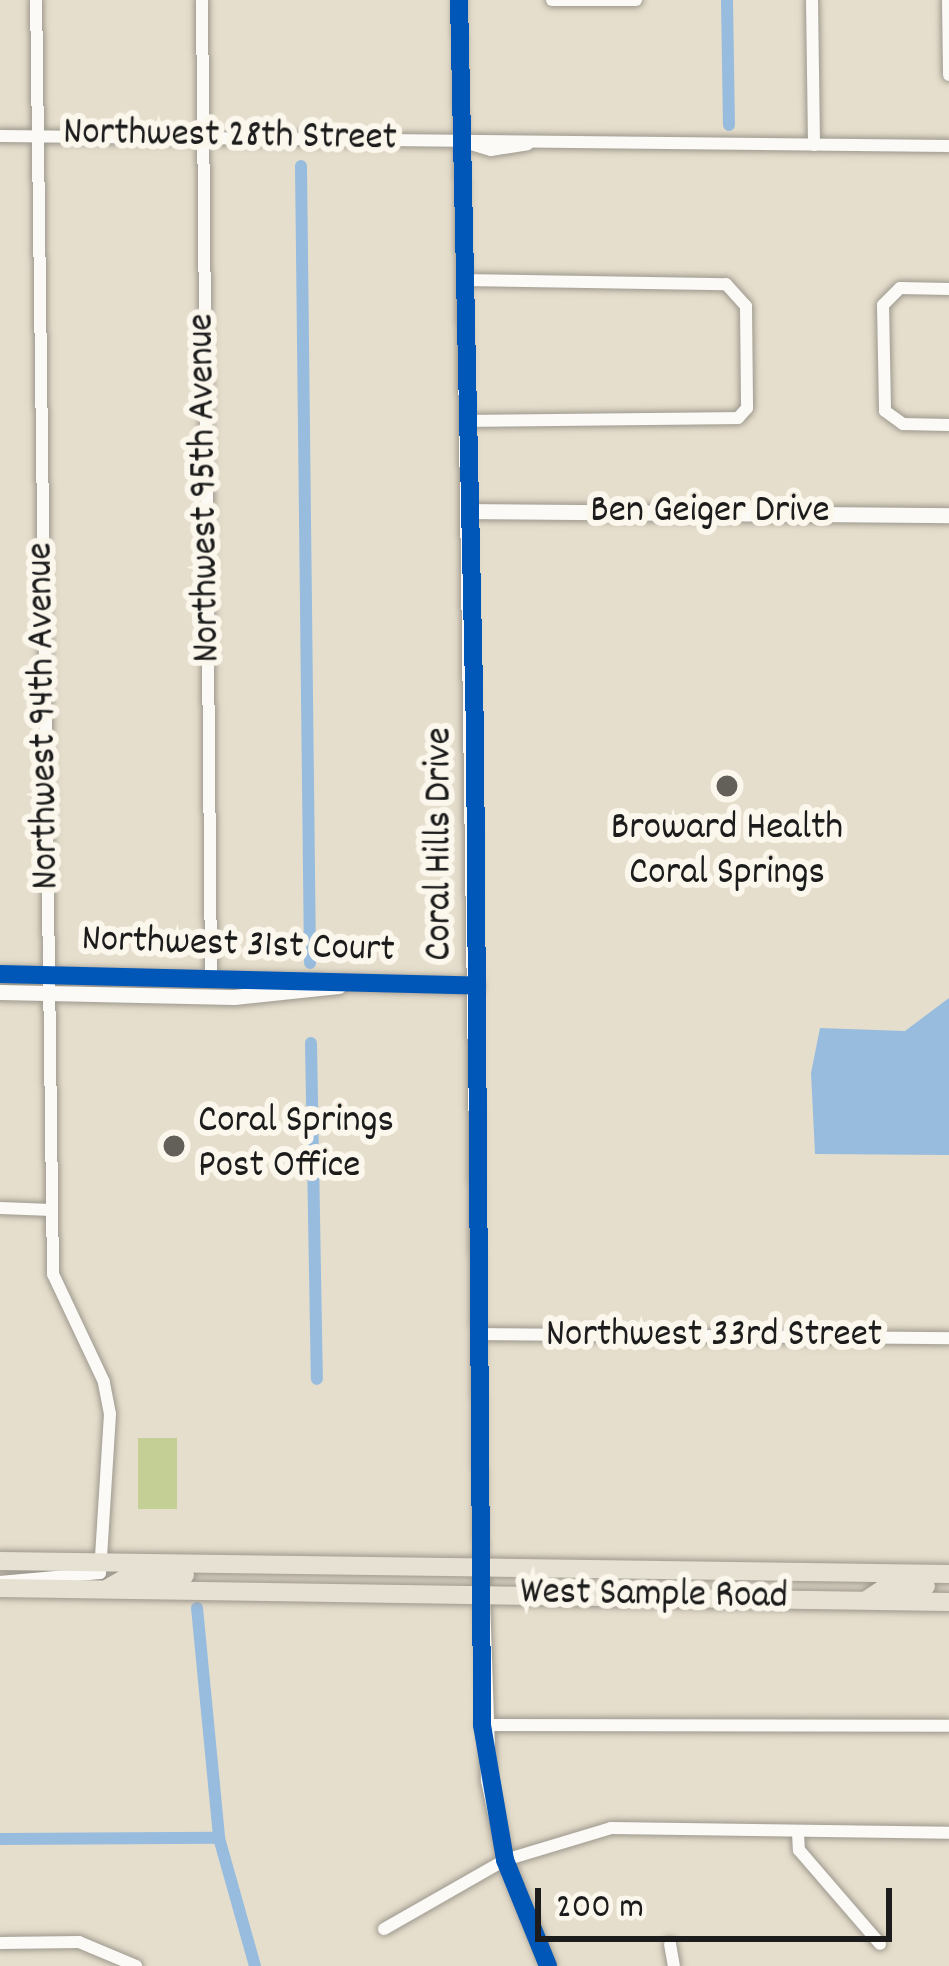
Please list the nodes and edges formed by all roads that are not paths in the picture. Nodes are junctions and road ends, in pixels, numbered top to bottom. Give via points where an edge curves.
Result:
1 (36, 0) edge
2 (202, 0) edge
3 (459, 0) edge
4 (551, 0) edge
5 (636, 0) edge
6 (812, 0) edge
7 (948, 0) edge
8 (949, 75) edge
9 (0, 136) edge
10 (38, 136) junction
11 (204, 137) junction
12 (460, 141) junction
13 (814, 145) junction
14 (949, 146) edge
15 (464, 280) junction
16 (949, 289) edge
17 (467, 421) junction
18 (949, 425) edge
19 (470, 511) junction
20 (949, 514) edge
21 (0, 974) edge
22 (49, 975) junction
23 (211, 976) junction
24 (350, 984) junction
25 (475, 986) junction
26 (0, 992) edge
27 (50, 993) junction
28 (0, 1208) edge
29 (52, 1210) junction
30 (478, 1334) junction
31 (949, 1339) edge
32 (0, 1561) edge
33 (105, 1563) junction
34 (218, 1565) junction
35 (482, 1568) junction
36 (866, 1574) junction
37 (949, 1574) edge
38 (0, 1585) edge
39 (949, 1586) edge
40 (106, 1589) junction
41 (480, 1595) junction
42 (800, 1599) junction
43 (866, 1600) junction
44 (949, 1602) edge
45 (482, 1725) junction
46 (949, 1726) edge
47 (798, 1833) junction
48 (949, 1833) edge
49 (505, 1860) junction
50 (384, 1929) dead end
51 (0, 1942) edge
52 (670, 1944) dead end
53 (880, 1944) dead end
54 (136, 1966) edge
55 (548, 1966) edge
56 (674, 1966) edge

1 - 10 street, Northwest 94th Avenue
2 - 11 street, Northwest 95th Avenue
3 - 12 street, Coral Hills Drive
4 - 5 street
6 - 13 street
7 - 8 street
9 - 10 street, Northwest 28th Street
10 - 11 street, Northwest 28th Street
10 - 22 street, Northwest 94th Avenue
11 - 12 street, Northwest 28th Street
11 - 23 street, Northwest 95th Avenue
12 - 13 street, Northwest 28th Street via 491,150 530,143
12 - 15 street, Coral Hills Drive
13 - 14 street, Northwest 28th Street
15 - 17 street, Coral Hills Drive
15 - 17 street via 726,284 740,293 747,408 738,418
16 - 18 street via 901,288 888,296 885,410 893,419
17 - 19 street, Coral Hills Drive
19 - 20 street, Ben Geiger Drive
19 - 25 street, Coral Hills Drive
21 - 22 street, Northwest 31st Court
22 - 23 street, Northwest 31st Court
22 - 27 street, Northwest 94th Avenue
23 - 24 street, Northwest 31st Court
24 - 25 street, Northwest 31st Court
24 - 27 street, Northwest 31st Court via 256,997
25 - 30 street, Coral Hills Drive
26 - 27 street, Northwest 31st Court
27 - 29 street, Northwest 94th Avenue
28 - 29 street
29 - 33 street, Northwest 94th Avenue via 59,1298 107,1393
30 - 31 street, Northwest 33rd Street
30 - 35 street, Coral Hills Drive
32 - 33 main road, West Sample Road
33 - 34 main road, West Sample Road
33 - 38 street via 90,1580
34 - 35 main road, West Sample Road
34 - 40 main road via 182,1576 129,1576
35 - 36 main road, West Sample Road
35 - 41 street, Coral Hills Drive
36 - 37 main road, West Sample Road
36 - 42 main road via 854,1586
38 - 40 main road, West Sample Road
39 - 43 main road via 886,1587
40 - 41 main road, West Sample Road
41 - 42 main road, West Sample Road
41 - 45 street, Coral Hills Drive
42 - 43 main road, West Sample Road
43 - 44 main road, West Sample Road
45 - 46 street
45 - 49 street, Coral Hills Drive
47 - 48 street
47 - 49 street via 611,1828
47 - 53 street via 799,1850
49 - 50 street
49 - 55 street, Coral Hills Drive
51 - 54 street via 79,1942
52 - 56 street

